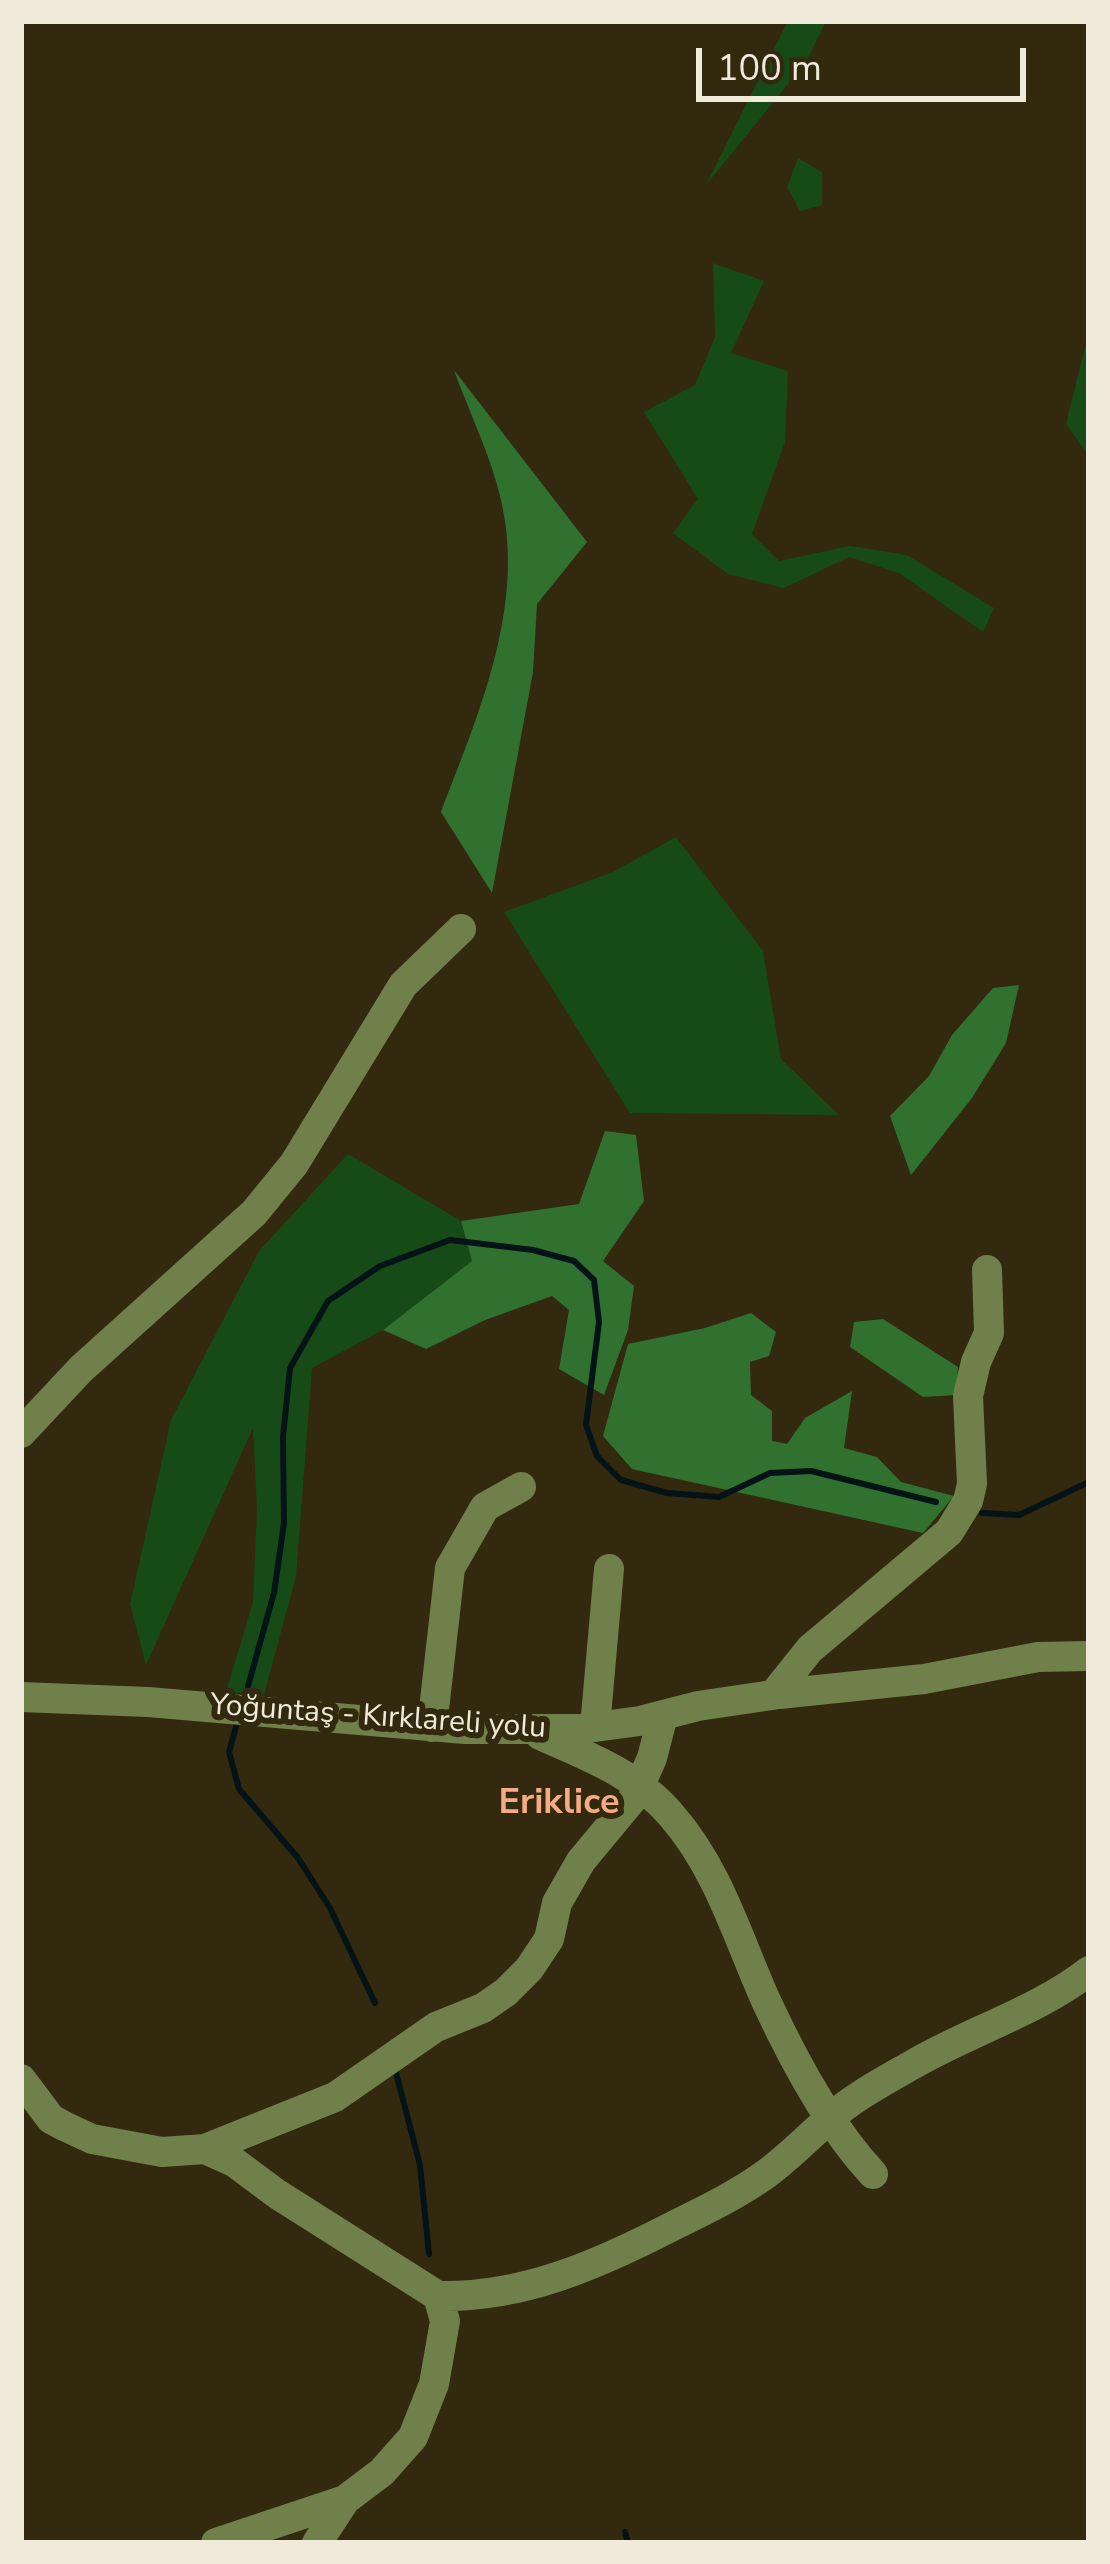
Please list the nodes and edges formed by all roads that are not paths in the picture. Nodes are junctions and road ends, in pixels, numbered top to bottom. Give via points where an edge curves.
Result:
1 (461, 929) dead end
2 (987, 1270) dead end
3 (21, 1433) edge
4 (521, 1487) dead end
5 (609, 1569) dead end
6 (1089, 1656) edge
7 (774, 1694) junction
8 (21, 1696) edge
9 (663, 1715) junction
10 (432, 1726) junction
11 (596, 1726) junction
12 (530, 1730) junction
13 (640, 1786) junction
14 (1089, 1972) edge
15 (21, 2079) edge
16 (21, 2105) edge
17 (830, 2117) junction
18 (51, 2119) junction
19 (205, 2150) junction
20 (873, 2174) dead end
21 (438, 2296) junction
22 (345, 2500) junction
23 (216, 2543) edge
24 (316, 2543) edge

1 - 3 street via 403,985 294,1164 254,1214
2 - 7 street via 989,1333 968,1396 968,1501 949,1532 810,1649
4 - 10 street via 485,1507 450,1568
5 - 11 street
6 - 7 street, Yoğuntaş - Kırklareli yolu
7 - 9 street, Yoğuntaş - Kırklareli yolu
8 - 10 street, Yoğuntaş - Kırklareli yolu
9 - 11 street, Yoğuntaş - Kırklareli yolu
9 - 13 street
10 - 12 street, Yoğuntaş - Kırklareli yolu
11 - 12 street, Yoğuntaş - Kırklareli yolu
12 - 13 street
13 - 17 street via 672,1815 710,1874
13 - 19 street via 581,1862 557,1904 549,1939 506,1992 436,2027 334,2097
14 - 17 street via 914,2063
15 - 18 street
16 - 18 street
17 - 20 street
17 - 21 street via 762,2177 625,2253 542,2282
18 - 19 street via 92,2139 162,2152
19 - 21 street
21 - 22 street via 442,2342 412,2437
22 - 23 street
22 - 24 street

